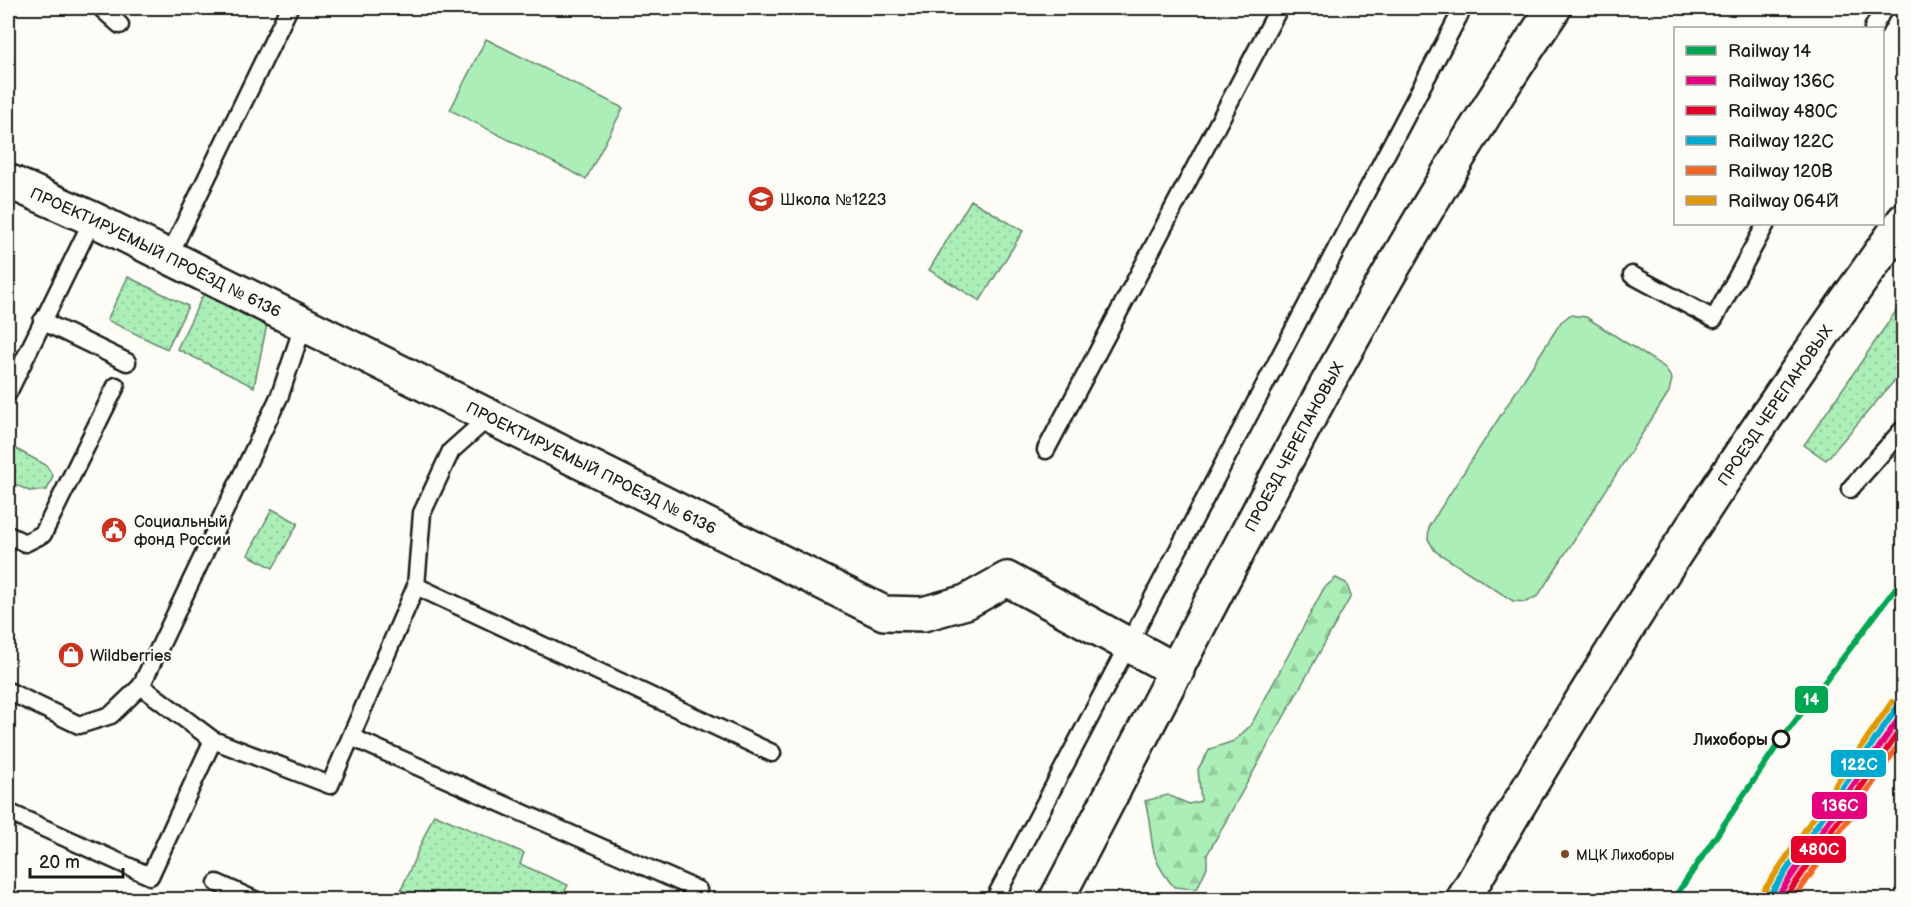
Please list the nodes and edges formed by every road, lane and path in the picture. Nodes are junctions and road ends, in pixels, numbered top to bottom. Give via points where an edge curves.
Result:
1 (101, 8) edge
2 (289, 8) edge
3 (1279, 8) edge
4 (1463, 8) edge
5 (1554, 8) edge
6 (1884, 8) edge
7 (120, 25) dead end
8 (1874, 27) edge
9 (8, 181) edge
10 (93, 219) junction
11 (1904, 220) edge
12 (1765, 225) edge
13 (168, 258) junction
14 (1632, 275) dead end
15 (42, 321) junction
16 (303, 326) junction
17 (127, 363) dead end
18 (116, 386) dead end
19 (8, 393) edge
20 (489, 417) junction
21 (1904, 428) edge
22 (1046, 450) dead end
23 (1850, 489) dead end
24 (8, 535) edge
25 (416, 586) junction
26 (1126, 644) junction
27 (1177, 670) junction
28 (141, 686) junction
29 (8, 691) edge
30 (351, 737) junction
31 (213, 741) junction
32 (772, 753) dead end
33 (8, 812) edge
34 (217, 883) dead end
35 (255, 900) edge
36 (694, 900) edge
37 (994, 900) edge
38 (1056, 900) edge
39 (1463, 900) edge

1 - 7 lane
2 - 13 lane
3 - 22 lane
4 - 26 lane
5 - 27 street, ПРОЕЗД ЧЕРЕПАНОВЫХ via 1411,232
6 - 8 lane
9 - 10 street, ПРОЕКТИРУЕМЫЙ ПРОЕЗД № 6136
10 - 13 street, ПРОЕКТИРУЕМЫЙ ПРОЕЗД № 6136
10 - 15 lane
11 - 39 street, ПРОЕЗД ЧЕРЕПАНОВЫХ via 1807,354 1648,592
12 - 14 lane via 1714,320
13 - 16 street, ПРОЕКТИРУЕМЫЙ ПРОЕЗД № 6136
15 - 17 lane
15 - 19 lane
16 - 20 street, ПРОЕКТИРУЕМЫЙ ПРОЕЗД № 6136
16 - 28 lane via 280,395
18 - 24 lane via 43,534 25,543
20 - 25 lane via 451,451 422,513
20 - 26 street, ПРОЕКТИРУЕМЫЙ ПРОЕЗД № 6136 via 884,613 923,614 945,608 966,602 1006,579
21 - 23 lane
25 - 30 lane
25 - 32 lane
26 - 27 street, ПРОЕКТИРУЕМЫЙ ПРОЕЗД № 6136
26 - 37 lane
27 - 38 street, ПРОЕЗД ЧЕРЕПАНОВЫХ
28 - 29 lane via 111,715 79,725
28 - 31 lane
30 - 31 lane via 330,785
30 - 36 lane via 698,890
31 - 33 lane via 150,876
34 - 35 lane

